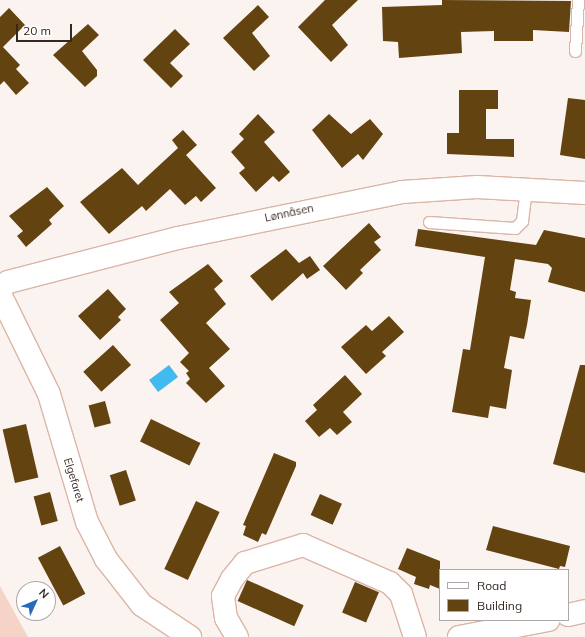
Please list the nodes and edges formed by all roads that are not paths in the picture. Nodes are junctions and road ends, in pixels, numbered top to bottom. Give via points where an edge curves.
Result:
1 (578, 0) edge
2 (575, 51) dead end
3 (526, 188) junction
4 (585, 192) edge
5 (430, 222) dead end
6 (0, 288) edge
7 (0, 294) edge
8 (585, 611) edge
9 (569, 615) edge
10 (543, 621) edge
11 (190, 637) edge
12 (237, 637) edge
13 (415, 637) edge
14 (459, 637) edge

1 - 2 lane
3 - 4 street, Lønnåsen
3 - 5 lane via 522,221 515,228
3 - 6 street, Lønnåsen via 402,192 306,209 99,258 8,282
7 - 11 street, Elgefaret via 49,394 87,522 106,559 142,605
8 - 9 street
10 - 14 street
12 - 13 street via 226,618 223,596 232,579 245,563 303,545 390,583 401,594

